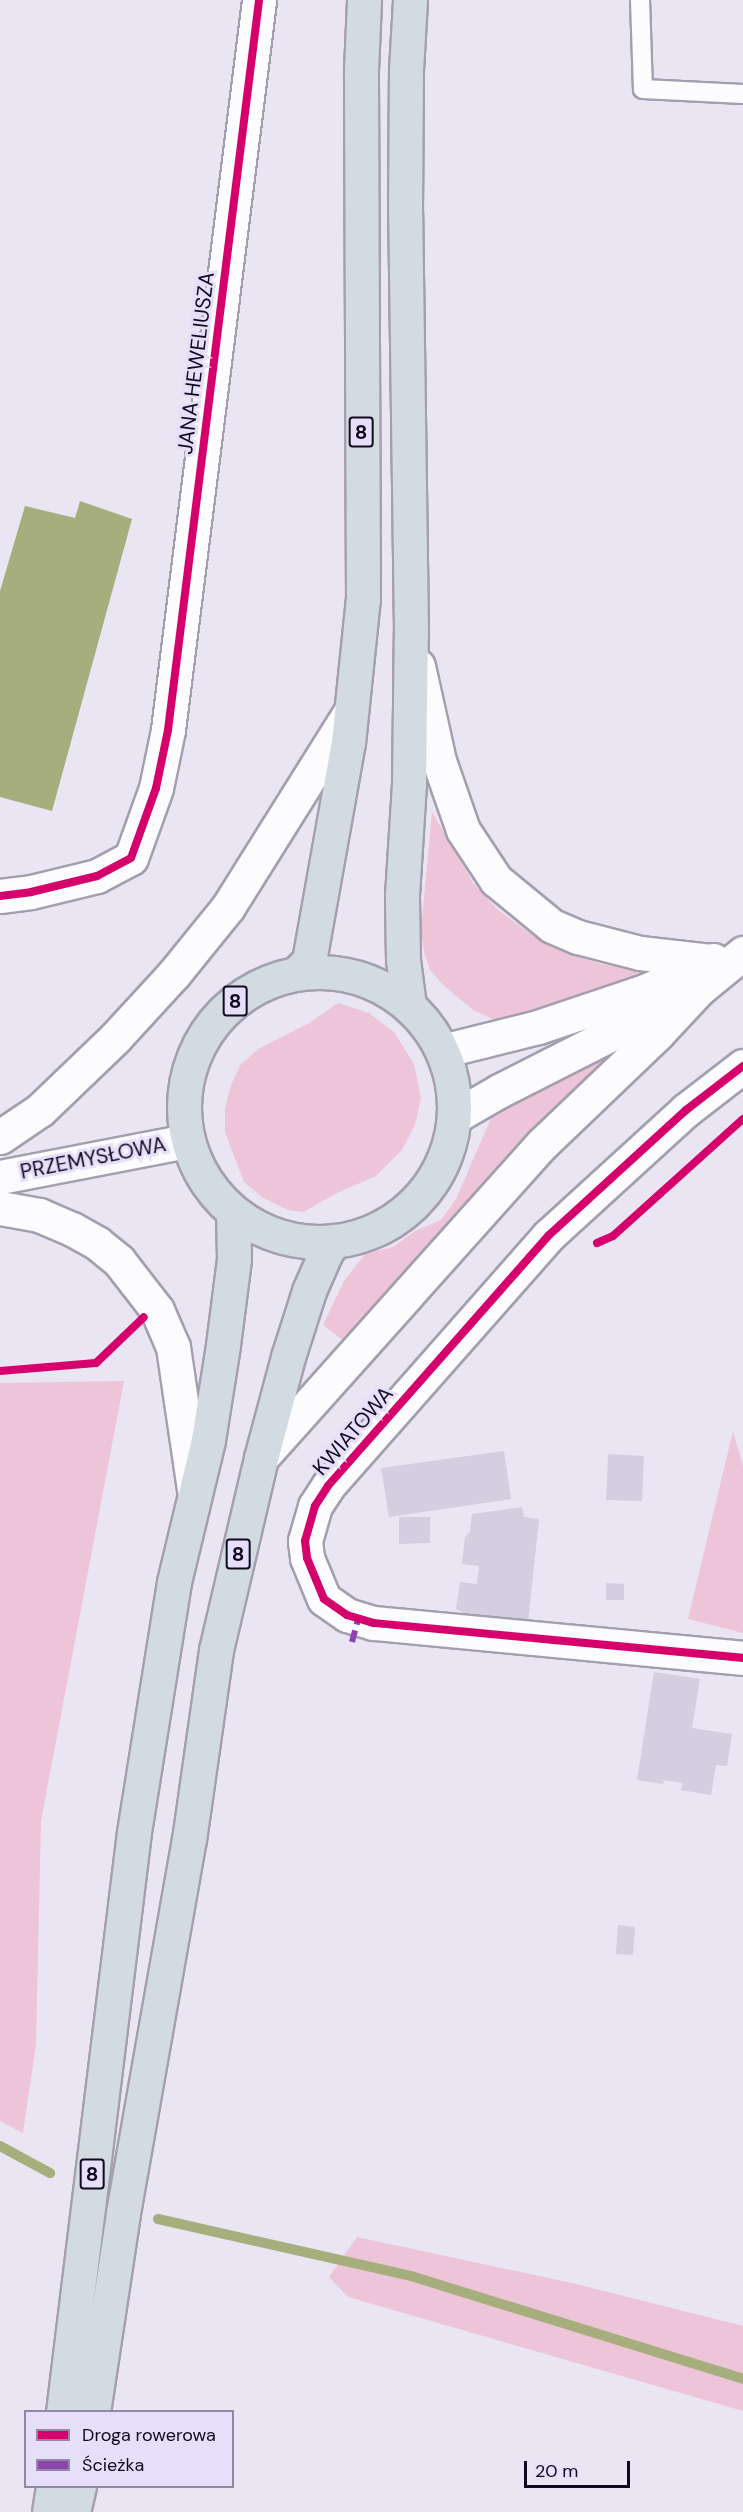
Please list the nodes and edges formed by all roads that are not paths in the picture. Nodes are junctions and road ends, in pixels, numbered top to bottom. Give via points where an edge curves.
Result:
1 (259, 0) edge
2 (364, 0) edge
3 (411, 0) edge
4 (640, 0) edge
5 (743, 94) edge
6 (411, 630) junction
7 (351, 711) junction
8 (0, 896) edge
9 (743, 943) edge
10 (743, 953) edge
11 (297, 973) junction
12 (705, 975) junction
13 (409, 1006) junction
14 (442, 1051) junction
15 (743, 1065) edge
16 (454, 1117) junction
17 (0, 1137) edge
18 (187, 1141) junction
19 (0, 1177) edge
20 (0, 1208) edge
21 (233, 1212) junction
22 (334, 1241) junction
23 (261, 1458) junction
24 (194, 1490) junction
25 (743, 1658) edge
26 (63, 2410) edge
27 (93, 2410) edge
28 (53, 2488) edge
29 (79, 2488) edge
30 (49, 2512) edge
31 (73, 2512) edge

1 - 8 street, JANA HEWELIUSZA via 168,730 156,788 131,858 97,876
2 - 7 highway, 8 via 363,599
3 - 6 highway via 406,70 405,211
4 - 5 lane via 643,89
6 - 12 street via 439,761 463,830 496,880 538,916 578,937
6 - 13 highway via 409,785 402,895 403,960
7 - 11 highway, 8 via 309,961
7 - 17 street via 228,907 173,975 40,1110
9 - 12 street
10 - 12 street
11 - 13 highway, 8 via 327,972 356,977 384,988
11 - 18 highway, 8 via 261,984 230,1005 205,1033 189,1067 183,1104
12 - 14 street via 538,1028
12 - 16 street
12 - 23 street via 657,1034 542,1144
13 - 14 highway, 8 via 428,1026
14 - 16 highway, 8 via 452,1083
15 - 25 street, KWIATOWA via 686,1110 549,1235 328,1486 315,1506 305,1541 307,1558 324,1599 347,1615 375,1623
16 - 22 highway, 8 via 446,1154 429,1186 409,1207 370,1232
18 - 19 street, PRZEMYSŁOWA
18 - 21 highway, 8 via 213,1192
20 - 24 street via 39,1215 97,1243 119,1261 157,1310 173,1347
21 - 22 highway, 8 via 264,1230 298,1241
21 - 24 highway, 8 via 234,1258 224,1346 208,1440
22 - 23 highway, 8 via 309,1291
23 - 27 highway, 8 via 216,1650 189,1840 123,2213
24 - 26 highway, 8 via 170,1605 134,1832
28 - 30 highway
29 - 31 highway

